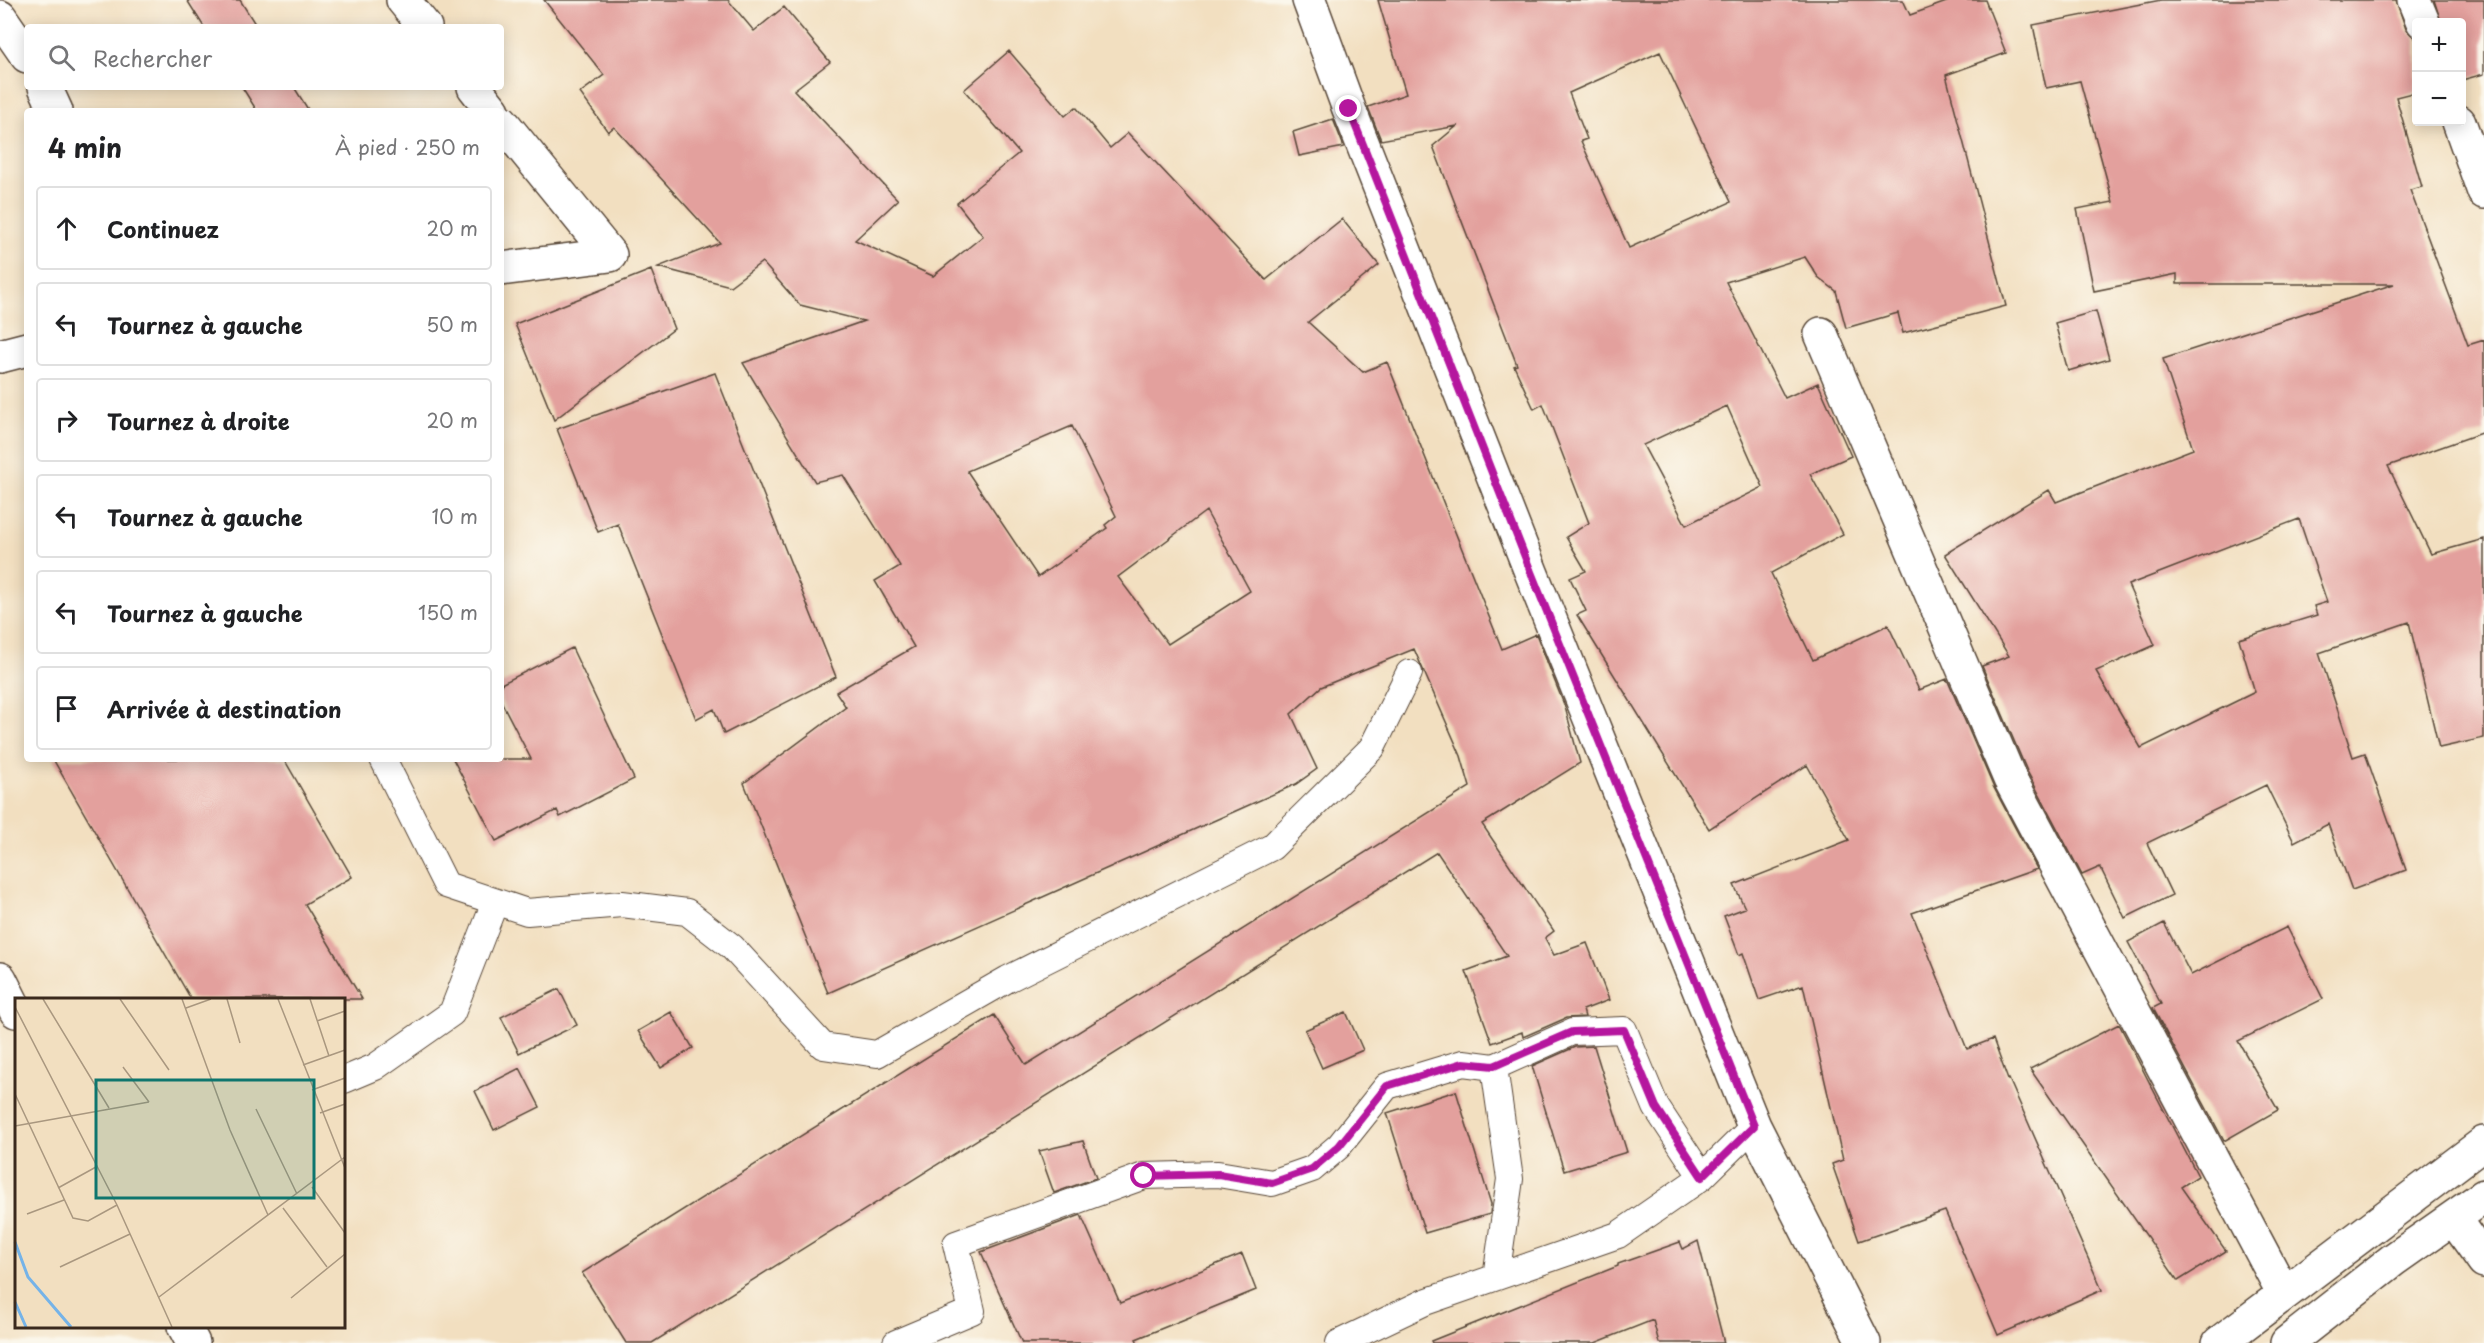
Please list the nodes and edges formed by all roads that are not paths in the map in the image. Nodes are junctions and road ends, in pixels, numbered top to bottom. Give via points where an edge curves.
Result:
1 (403, 0) edge
2 (1309, 0) edge
3 (2414, 0) edge
4 (0, 17) edge
5 (2421, 18) edge
6 (423, 24) edge
7 (24, 52) edge
8 (46, 90) edge
9 (476, 90) edge
10 (55, 108) edge
11 (491, 108) edge
12 (2484, 113) edge
13 (2466, 120) edge
14 (504, 125) edge
15 (2461, 126) edge
16 (2484, 192) edge
17 (504, 269) edge
18 (1821, 334) dead end
19 (24, 350) edge
20 (0, 356) edge
21 (1409, 673) dead end
22 (385, 762) edge
23 (495, 902) junction
24 (1494, 1066) junction
25 (345, 1080) edge
26 (1754, 1126) junction
27 (2484, 1143) edge
28 (1702, 1177) junction
29 (2484, 1196) edge
30 (2454, 1219) junction
31 (2371, 1228) junction
32 (2393, 1260) junction
33 (2484, 1261) edge
34 (1496, 1277) junction
35 (2284, 1294) junction
36 (185, 1328) edge
37 (193, 1343) edge
38 (896, 1343) edge
39 (1339, 1343) edge
40 (1864, 1343) edge
41 (2218, 1343) edge
42 (2287, 1343) edge

1 - 6 street
2 - 26 street via 1531,572
3 - 5 street
4 - 7 street
8 - 10 street
9 - 11 street
12 - 13 street
14 - 17 street via 610,255
15 - 16 street
18 - 35 street via 2010,779
19 - 20 street
21 - 23 lane via 1372,748 1272,847 1008,980 877,1054 823,1046 732,947 687,912 622,904 527,912
22 - 23 lane via 447,885
23 - 25 lane via 452,1013 375,1066
24 - 28 lane via 1572,1032 1624,1030 1656,1107
24 - 34 lane via 1510,1179
24 - 38 lane via 1463,1063 1387,1086 1330,1154 1312,1169 1272,1183 1218,1174 1144,1176 956,1244 972,1311
26 - 28 lane
26 - 40 street
27 - 31 street
28 - 34 lane via 1618,1235
29 - 30 street
30 - 32 street
30 - 33 street
31 - 32 street
31 - 35 street
32 - 42 street
34 - 39 lane via 1425,1302
35 - 41 street
36 - 37 street

